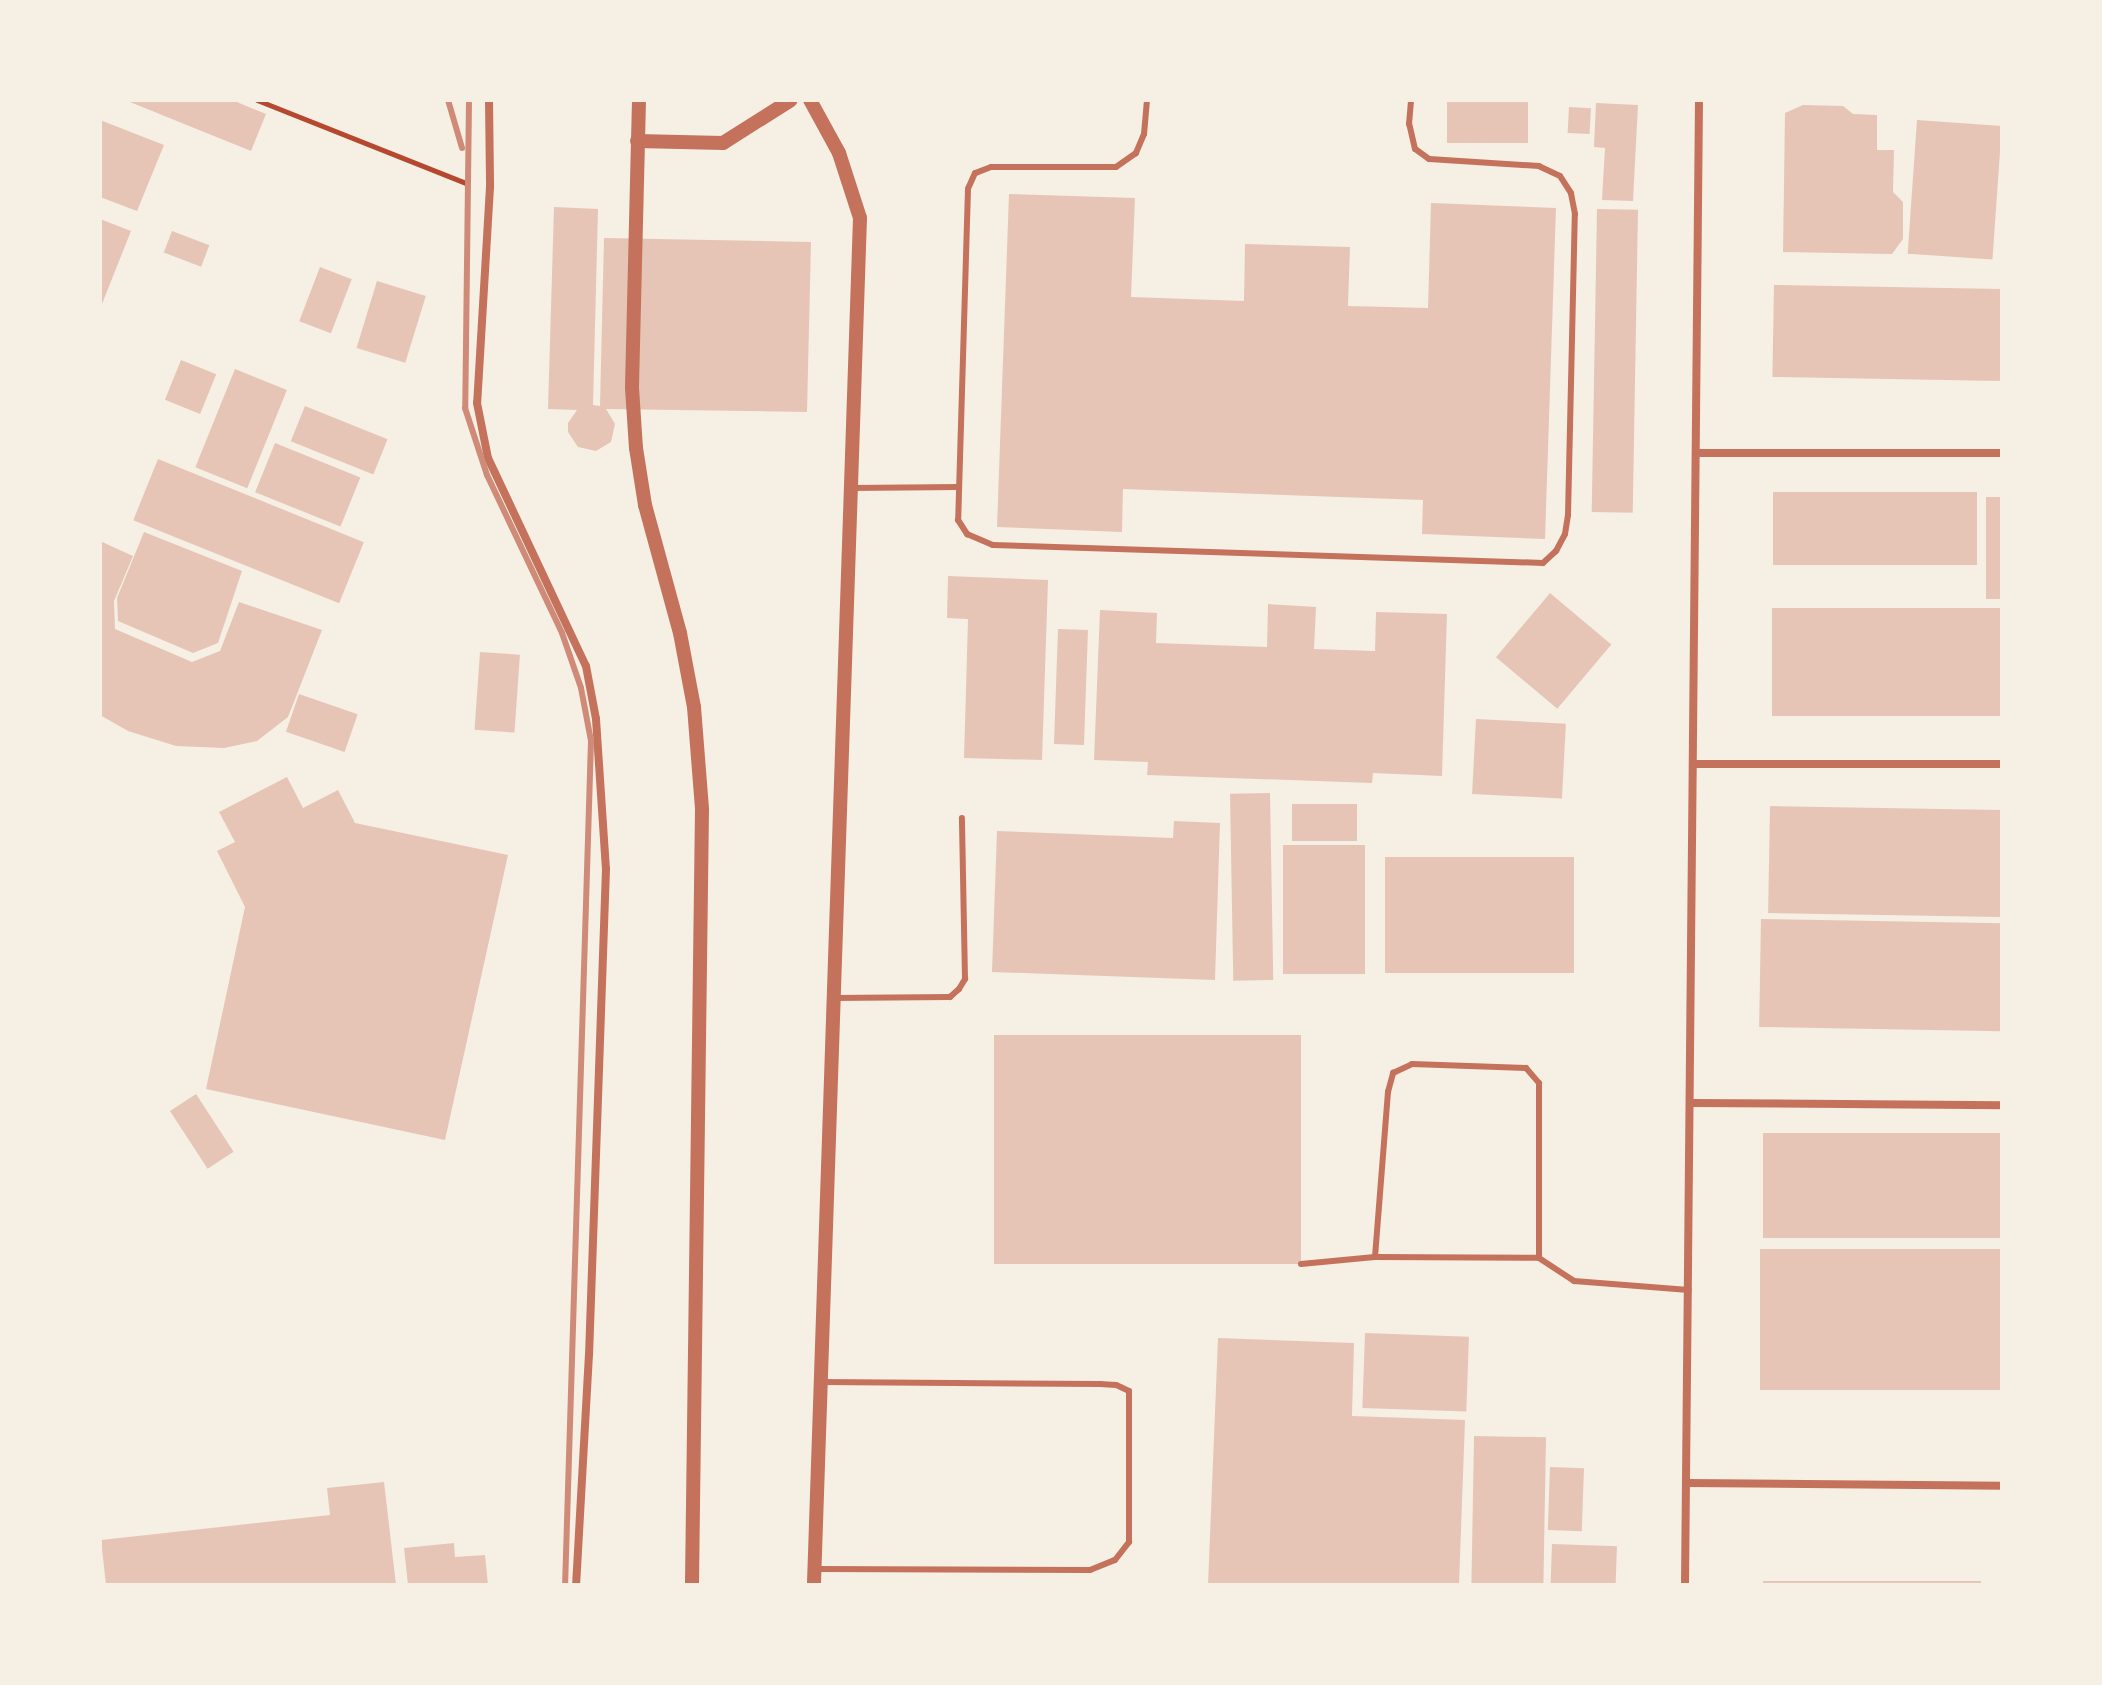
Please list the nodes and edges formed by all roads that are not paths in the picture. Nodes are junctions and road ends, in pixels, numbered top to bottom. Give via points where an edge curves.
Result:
1 (489, 100) edge
2 (639, 100) edge
3 (791, 100) edge
4 (810, 100) edge
5 (1147, 100) edge
6 (1411, 100) edge
7 (1699, 100) edge
8 (637, 141) junction
9 (1697, 453) junction
10 (2002, 453) edge
11 (959, 487) junction
12 (851, 488) junction
13 (1695, 764) junction
14 (2002, 764) edge
15 (962, 818) dead end
16 (833, 998) junction
17 (1692, 1103) junction
18 (2002, 1105) edge
19 (1375, 1257) junction
20 (1539, 1258) junction
21 (1301, 1264) dead end
22 (1690, 1291) junction
23 (822, 1382) junction
24 (1689, 1483) junction
25 (2002, 1486) edge
26 (815, 1569) junction
27 (576, 1585) edge
28 (692, 1585) edge
29 (814, 1585) edge
30 (1685, 1585) edge

1 - 27 street via 490,187 477,403 488,458 586,666 596,719 606,869
2 - 8 street
3 - 8 street via 723,143
4 - 12 street via 839,153 860,218
5 - 11 lane via 1136,153 1116,167 991,167 975,173 968,189
6 - 11 lane via 1415,149 1429,159 1539,166 1560,176 1571,193 1575,214 1568,515 1565,534 1543,563 993,545 967,534 958,520
7 - 9 street
8 - 28 street via 632,388 636,448 694,707 702,809
9 - 10 street
9 - 13 street
11 - 12 lane
12 - 16 street
13 - 14 street
13 - 17 street
15 - 16 lane via 965,979 959,989 950,997
16 - 23 street
17 - 18 street
17 - 22 street
19 - 20 lane
19 - 20 lane via 1388,1092 1393,1073 1412,1064 1526,1068 1539,1083
19 - 21 lane
20 - 22 lane via 1574,1281
22 - 24 street
23 - 26 street
23 - 26 lane via 1100,1384 1129,1391 1129,1542 1115,1560 1090,1570
24 - 25 street
24 - 30 street
26 - 29 street

